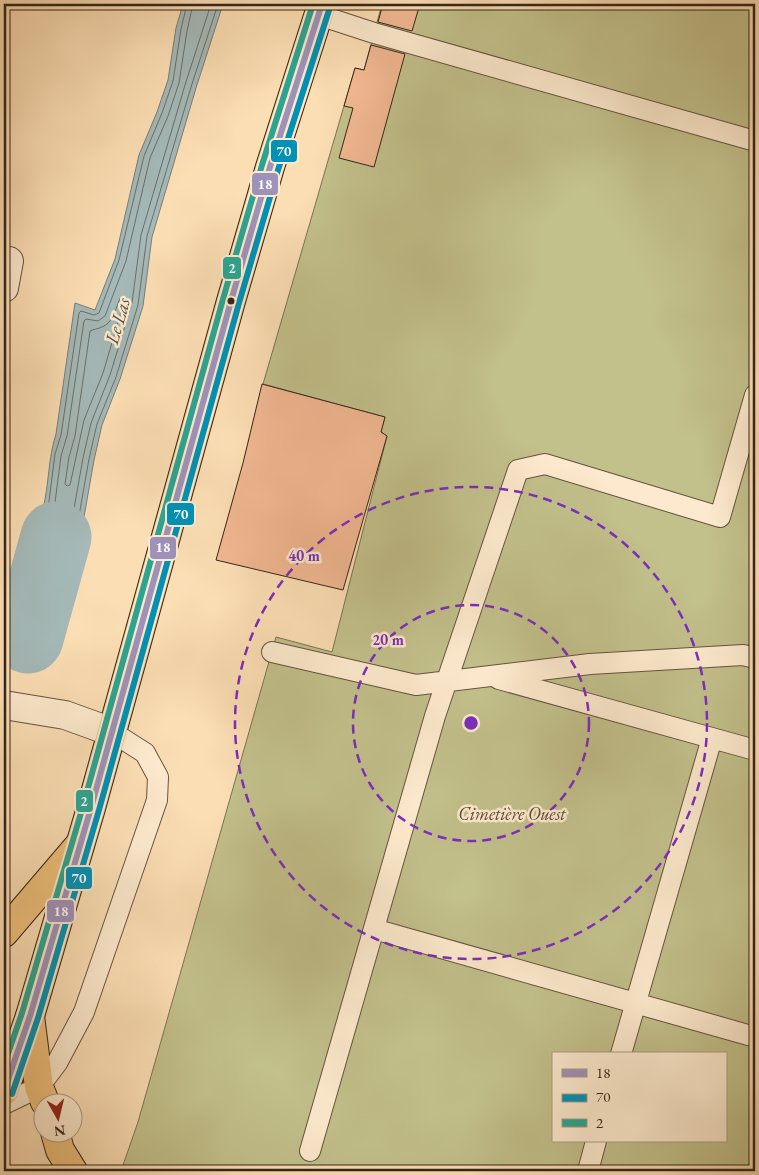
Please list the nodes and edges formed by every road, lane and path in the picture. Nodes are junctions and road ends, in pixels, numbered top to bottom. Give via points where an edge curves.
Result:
1 (320, 9) edge
2 (755, 141) edge
3 (9, 261) dead end
4 (4, 288) edge
5 (755, 395) edge
6 (272, 652) dead end
7 (755, 658) edge
8 (491, 676) junction
9 (446, 682) junction
10 (4, 705) edge
11 (112, 732) junction
12 (712, 738) junction
13 (755, 750) edge
14 (80, 844) junction
15 (374, 929) junction
16 (4, 933) edge
17 (635, 1003) junction
18 (30, 1016) junction
19 (755, 1037) edge
20 (621, 1052) edge
21 (4, 1091) edge
22 (42, 1092) edge
23 (43, 1092) edge
24 (32, 1097) edge
25 (4, 1104) edge
26 (57, 1142) edge
27 (596, 1142) edge
28 (310, 1151) dead end
29 (73, 1171) edge
30 (588, 1171) edge

1 - 2 lane via 374,33
1 - 11 main road via 231,301
3 - 4 street
5 - 9 lane via 720,517 545,464 518,470
6 - 9 lane via 416,685
7 - 8 lane via 743,655 590,664
8 - 9 lane
8 - 12 lane
9 - 15 lane
10 - 11 street via 65,715
11 - 14 main road
11 - 23 lane via 145,752 158,777 157,800 84,1012
12 - 13 lane
12 - 17 lane
14 - 16 main road
14 - 18 main road
15 - 17 lane
15 - 28 lane
17 - 19 lane
17 - 20 lane
18 - 21 main road
18 - 22 main road
24 - 25 lane
26 - 29 main road
27 - 30 lane

